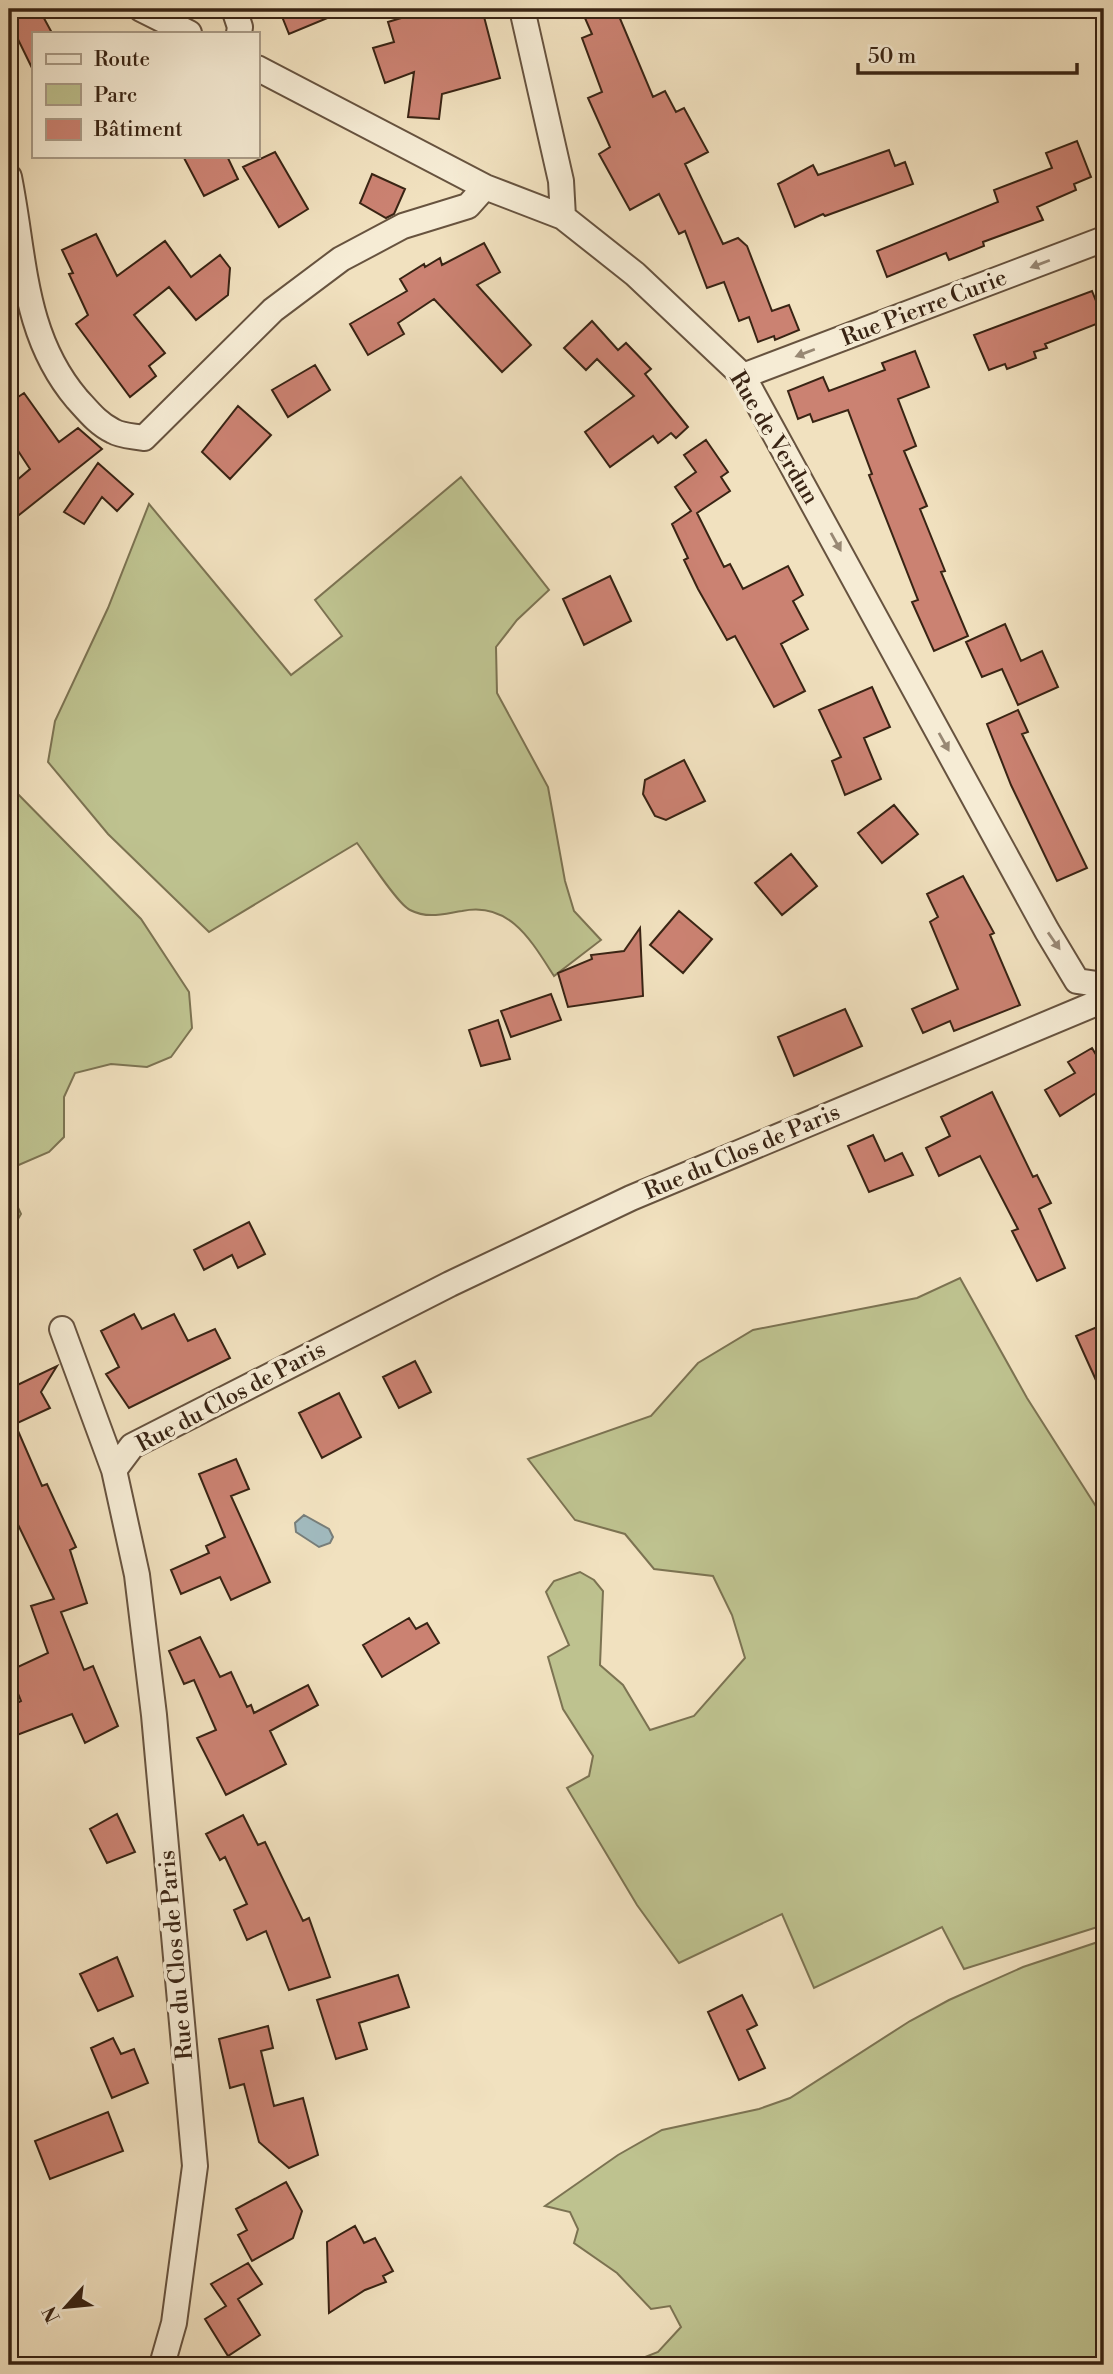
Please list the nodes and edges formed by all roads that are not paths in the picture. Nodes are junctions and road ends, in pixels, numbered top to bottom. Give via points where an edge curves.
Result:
1 (141, 9) edge
2 (234, 9) edge
3 (522, 9) edge
4 (187, 32) edge
5 (239, 32) edge
6 (259, 69) edge
7 (9, 177) edge
8 (485, 187) junction
9 (563, 217) junction
10 (1104, 239) edge
11 (743, 376) junction
12 (1104, 985) edge
13 (1104, 1000) edge
14 (62, 1329) dead end
15 (114, 1470) junction
16 (162, 2365) edge

1 - 4 street
2 - 5 street
3 - 9 street via 561,181
6 - 8 street, Rue de Verdun
7 - 8 street via 28,302 48,354 63,382 94,419 114,433 144,439 273,310 341,259 403,226 468,206
8 - 9 street, Rue de Verdun
9 - 11 street, Rue de Verdun via 635,274
10 -> 11 street, Rue Pierre Curie
11 -> 12 street, Rue de Verdun via 1047,931 1077,981
13 - 15 street, Rue du Clos de Paris via 631,1198 450,1284 132,1446
14 - 15 street
15 - 16 street, Rue du Clos de Paris via 137,1575 154,1715 195,2166 174,2323

